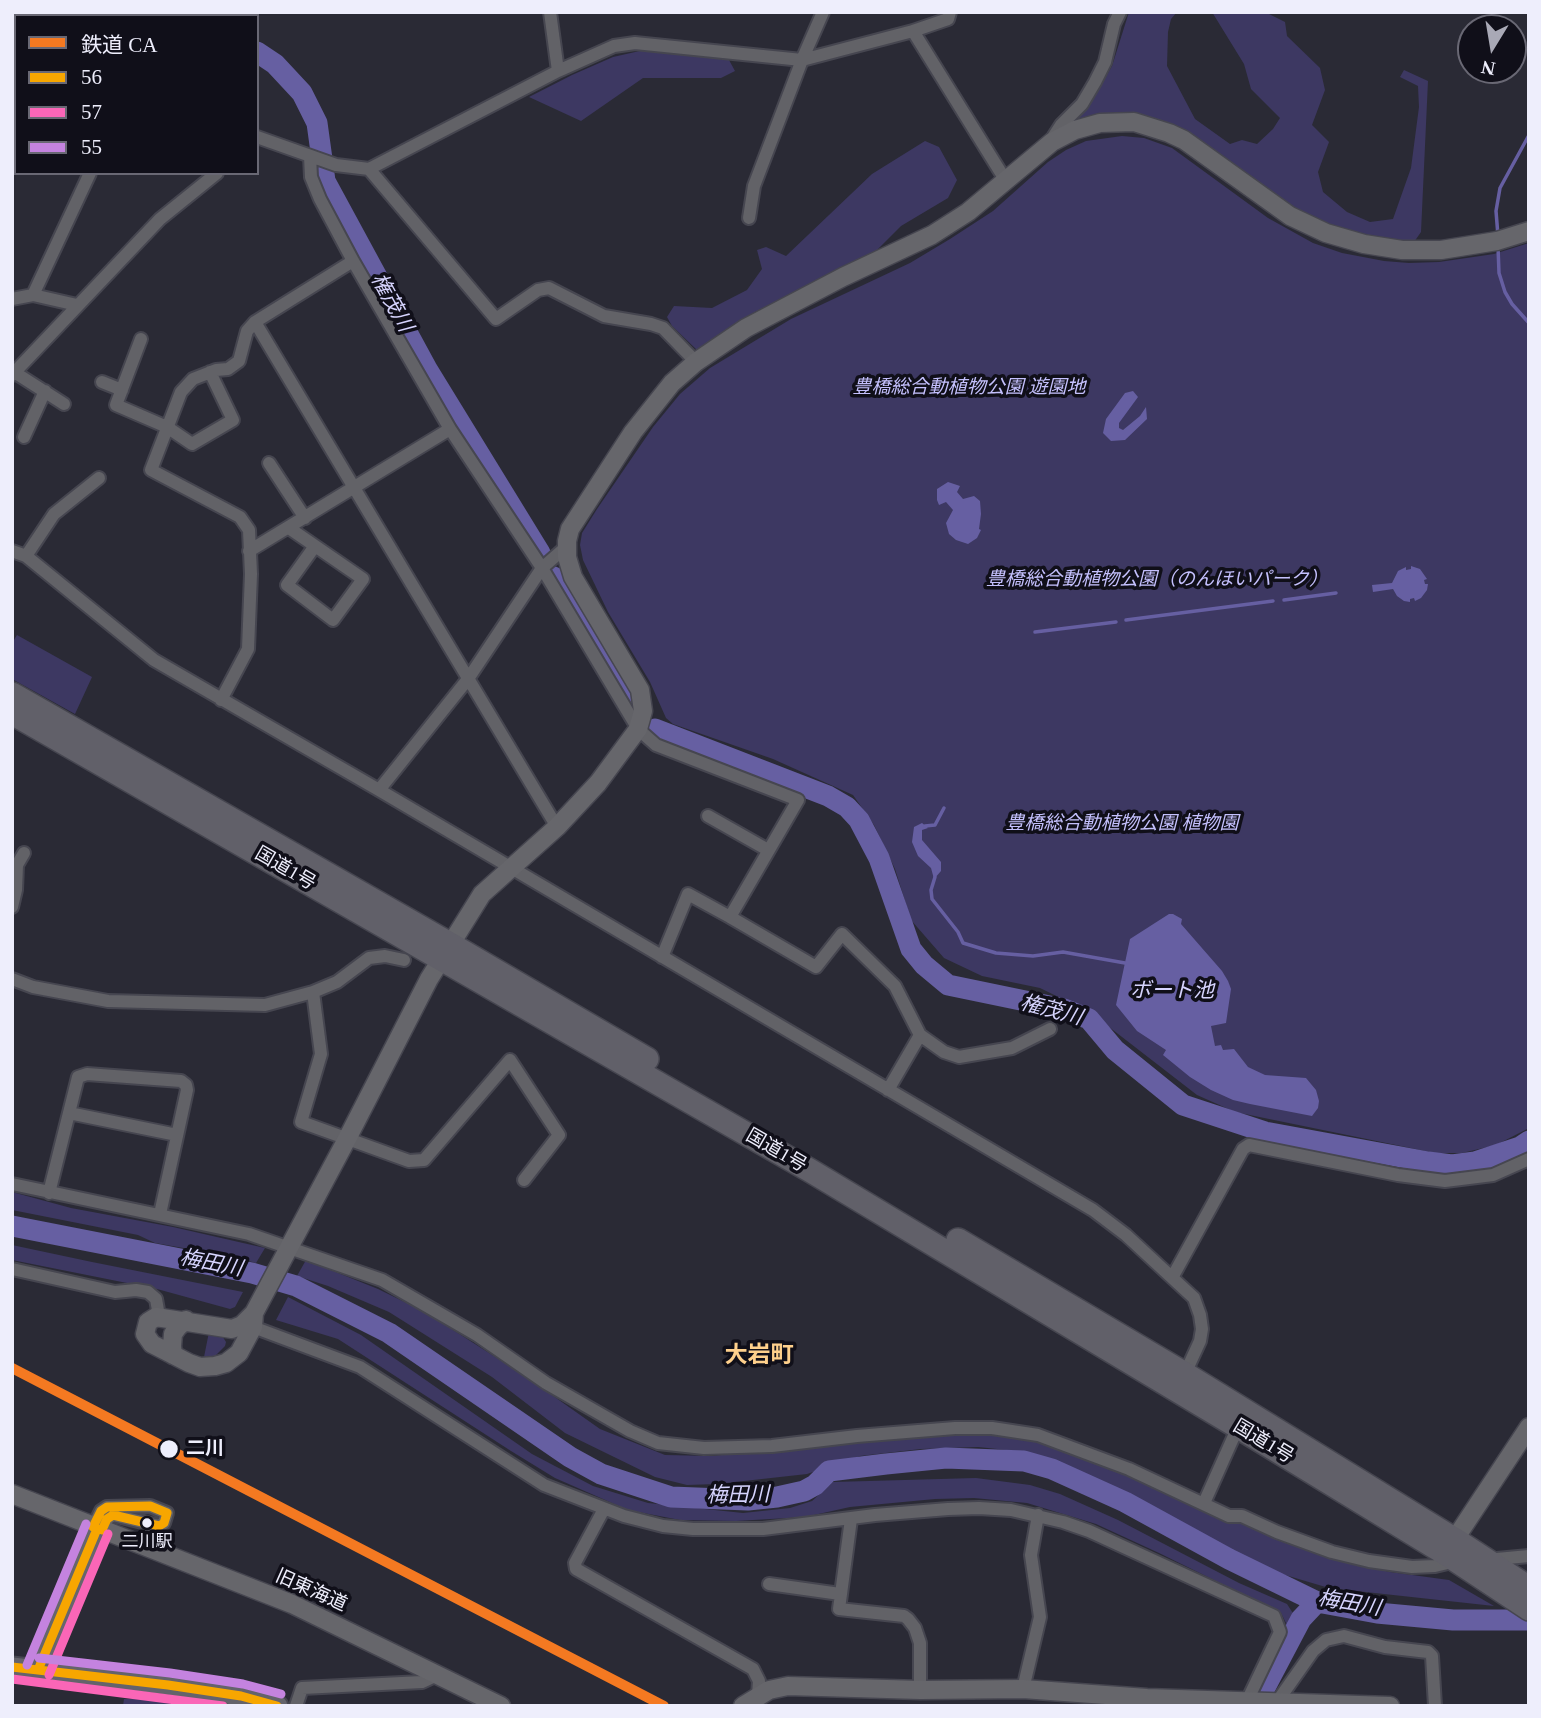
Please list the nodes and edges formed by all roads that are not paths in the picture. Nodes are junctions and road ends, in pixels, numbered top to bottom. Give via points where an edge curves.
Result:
1 (550, 12) edge
2 (823, 12) edge
3 (950, 12) edge
4 (1120, 12) edge
5 (913, 31) junction
6 (802, 60) junction
7 (558, 71) junction
8 (259, 138) edge
9 (1047, 146) junction
10 (312, 157) junction
11 (369, 169) junction
12 (89, 175) edge
13 (215, 175) edge
14 (1006, 181) junction
15 (749, 218) dead end
16 (1529, 231) edge
17 (353, 261) junction
18 (33, 295) junction
19 (12, 299) edge
20 (77, 305) junction
21 (256, 322) junction
22 (141, 339) dead end
23 (696, 362) junction
24 (210, 372) junction
25 (13, 373) edge
26 (102, 382) dead end
27 (122, 390) junction
28 (45, 391) junction
29 (64, 404) dead end
30 (167, 427) junction
31 (450, 429) junction
32 (24, 437) dead end
33 (269, 463) dead end
34 (99, 478) dead end
35 (353, 488) junction
36 (305, 518) junction
37 (289, 528) junction
38 (315, 546) junction
39 (566, 547) junction
40 (12, 551) edge
41 (249, 551) junction
42 (26, 556) junction
43 (542, 568) junction
44 (468, 679) junction
45 (12, 694) edge
46 (221, 700) junction
47 (12, 713) edge
48 (638, 729) junction
49 (379, 790) junction
50 (708, 816) dead end
51 (557, 827) junction
52 (768, 850) junction
53 (24, 853) dead end
54 (511, 868) junction
55 (12, 907) edge
56 (730, 917) junction
57 (446, 951) junction
58 (662, 957) junction
59 (404, 960) dead end
60 (12, 979) edge
61 (313, 992) junction
62 (1050, 1029) dead end
63 (920, 1035) junction
64 (888, 1090) junction
65 (69, 1113) junction
66 (177, 1135) junction
67 (347, 1139) junction
68 (1529, 1159) edge
69 (524, 1180) dead end
70 (12, 1184) edge
71 (49, 1193) junction
72 (160, 1214) junction
73 (287, 1250) junction
74 (12, 1269) edge
75 (1173, 1276) junction
76 (159, 1316) junction
77 (186, 1320) junction
78 (253, 1320) junction
79 (227, 1329) junction
80 (173, 1355) junction
81 (230, 1361) junction
82 (1181, 1381) junction
83 (1238, 1427) junction
84 (1529, 1427) edge
85 (12, 1494) edge
86 (1204, 1503) junction
87 (604, 1509) junction
88 (1038, 1515) junction
89 (850, 1519) junction
90 (97, 1529) junction
91 (1529, 1556) edge
92 (1467, 1558) junction
93 (769, 1584) dead end
94 (1529, 1588) edge
95 (840, 1594) junction
96 (1529, 1609) edge
97 (12, 1667) edge
98 (38, 1670) junction
99 (439, 1674) junction
100 (1023, 1689) junction
101 (920, 1690) junction
102 (750, 1700) edge
103 (1247, 1701) junction
104 (1277, 1702) junction
105 (278, 1706) edge
106 (296, 1706) edge
107 (500, 1706) edge
108 (1375, 1706) edge
109 (1390, 1706) edge
110 (1435, 1706) edge

1 - 7 street
2 - 6 street
3 - 5 street via 948,19
4 - 9 street via 1095,82
5 - 6 street
5 - 14 street
6 - 7 street via 635,43 614,46
6 - 15 street via 754,186
7 - 11 street
8 - 10 street
9 - 14 street
9 - 16 street via 1088,125 1111,121 1146,124 1184,140 1290,216 1364,244 1441,250
10 - 11 street
10 - 17 street via 311,177
11 - 23 street via 496,319 538,290 549,288 604,316 663,328
12 - 18 street
13 - 20 street via 160,219
14 - 23 street via 932,235 746,328
17 - 21 street
17 - 31 street
18 - 19 street
18 - 20 street
20 - 25 street
21 - 24 street via 247,331 239,361 228,369
21 - 35 street
22 - 27 street
23 - 39 street via 672,383 633,432 570,529
24 - 30 street via 193,379 181,392
24 - 30 street via 233,419 192,444
25 - 28 street
26 - 27 street
27 - 30 street via 116,405
28 - 29 street
28 - 32 street
30 - 41 street via 151,470 240,517 249,530
31 - 35 street
31 - 43 street
33 - 36 street
34 - 42 street via 54,514
35 - 36 street
35 - 44 street
36 - 37 street
37 - 38 street
37 - 41 street
38 - 38 street via 363,579 333,620 288,585
39 - 43 street
39 - 48 street via 573,577 640,690 643,711
40 - 42 street
41 - 46 street via 248,649
42 - 46 street via 154,660
43 - 44 street
43 - 48 street
44 - 49 street
44 - 51 street
45 - 57 highway, 国道1号
46 - 49 street
47 - 57 highway, 国道1号
48 - 51 street via 598,783
48 - 52 street via 656,745 798,800
49 - 54 street
50 - 52 street
51 - 54 street
52 - 56 street
53 - 55 street via 17,865
54 - 57 street via 482,894
54 - 58 street
56 - 58 street via 688,894
56 - 63 street via 816,967 842,934 895,986
57 - 67 street
57 - 82 highway, 国道1号 via 811,1171
58 - 64 street
59 - 61 street via 369,958 337,982
60 - 61 street via 33,988 108,1001 265,1005
61 - 67 street via 321,1054 301,1122
62 - 63 street via 1012,1048 958,1057
63 - 64 street
64 - 75 street via 1093,1210
65 - 66 street
65 - 66 street via 81,1075 180,1081 187,1087
65 - 71 street
66 - 72 street
67 - 69 street via 409,1161 424,1160 510,1060 559,1135
67 - 73 street
68 - 75 street via 1493,1175 1445,1181 1249,1145
70 - 71 street
71 - 72 street
72 - 73 street via 249,1234
73 - 78 street
73 - 86 street via 382,1280 477,1335 546,1383 658,1443 772,1447 857,1436 992,1428 1038,1435
74 - 76 street via 115,1292 145,1291 156,1299
75 - 82 street via 1194,1298 1200,1315 1200,1341
76 - 77 street
76 - 80 street via 148,1322 145,1336
77 - 79 street
77 - 80 street via 173,1334
78 - 79 street
78 - 81 street via 239,1353
78 - 87 street via 360,1367 544,1485
79 - 81 street
80 - 81 street via 200,1367
82 - 83 highway, 国道1号
82 - 92 highway, 国道1号
83 - 86 street
83 - 92 highway, 国道1号
84 - 92 street
85 - 90 street, 旧東海道
86 - 92 street via 1229,1516 1242,1516 1295,1540 1350,1557 1412,1567
87 - 89 street via 663,1526 694,1529 763,1529
87 - 102 street via 576,1569 753,1669 759,1681
88 - 89 street via 948,1509
88 - 100 street via 1031,1555 1040,1617
88 - 103 street via 1089,1531 1274,1616 1280,1632
89 - 95 street
90 - 90 street via 100,1511 107,1507 150,1506 167,1514 159,1526 115,1515
90 - 98 street
90 - 99 street, 旧東海道 via 292,1604
91 - 92 street
92 - 94 highway, 国道1号
92 - 96 highway, 国道1号
93 - 95 street
95 - 101 street via 839,1609 904,1616 912,1623 920,1643
97 - 98 main road
98 - 105 main road via 168,1685
99 - 106 street via 422,1682 302,1688
99 - 107 street, 旧東海道
100 - 101 street
100 - 103 street
101 - 102 street via 783,1686
103 - 104 street
104 - 108 street
104 - 110 street via 1313,1651 1326,1640 1344,1636 1428,1652 1433,1656
108 - 109 street

